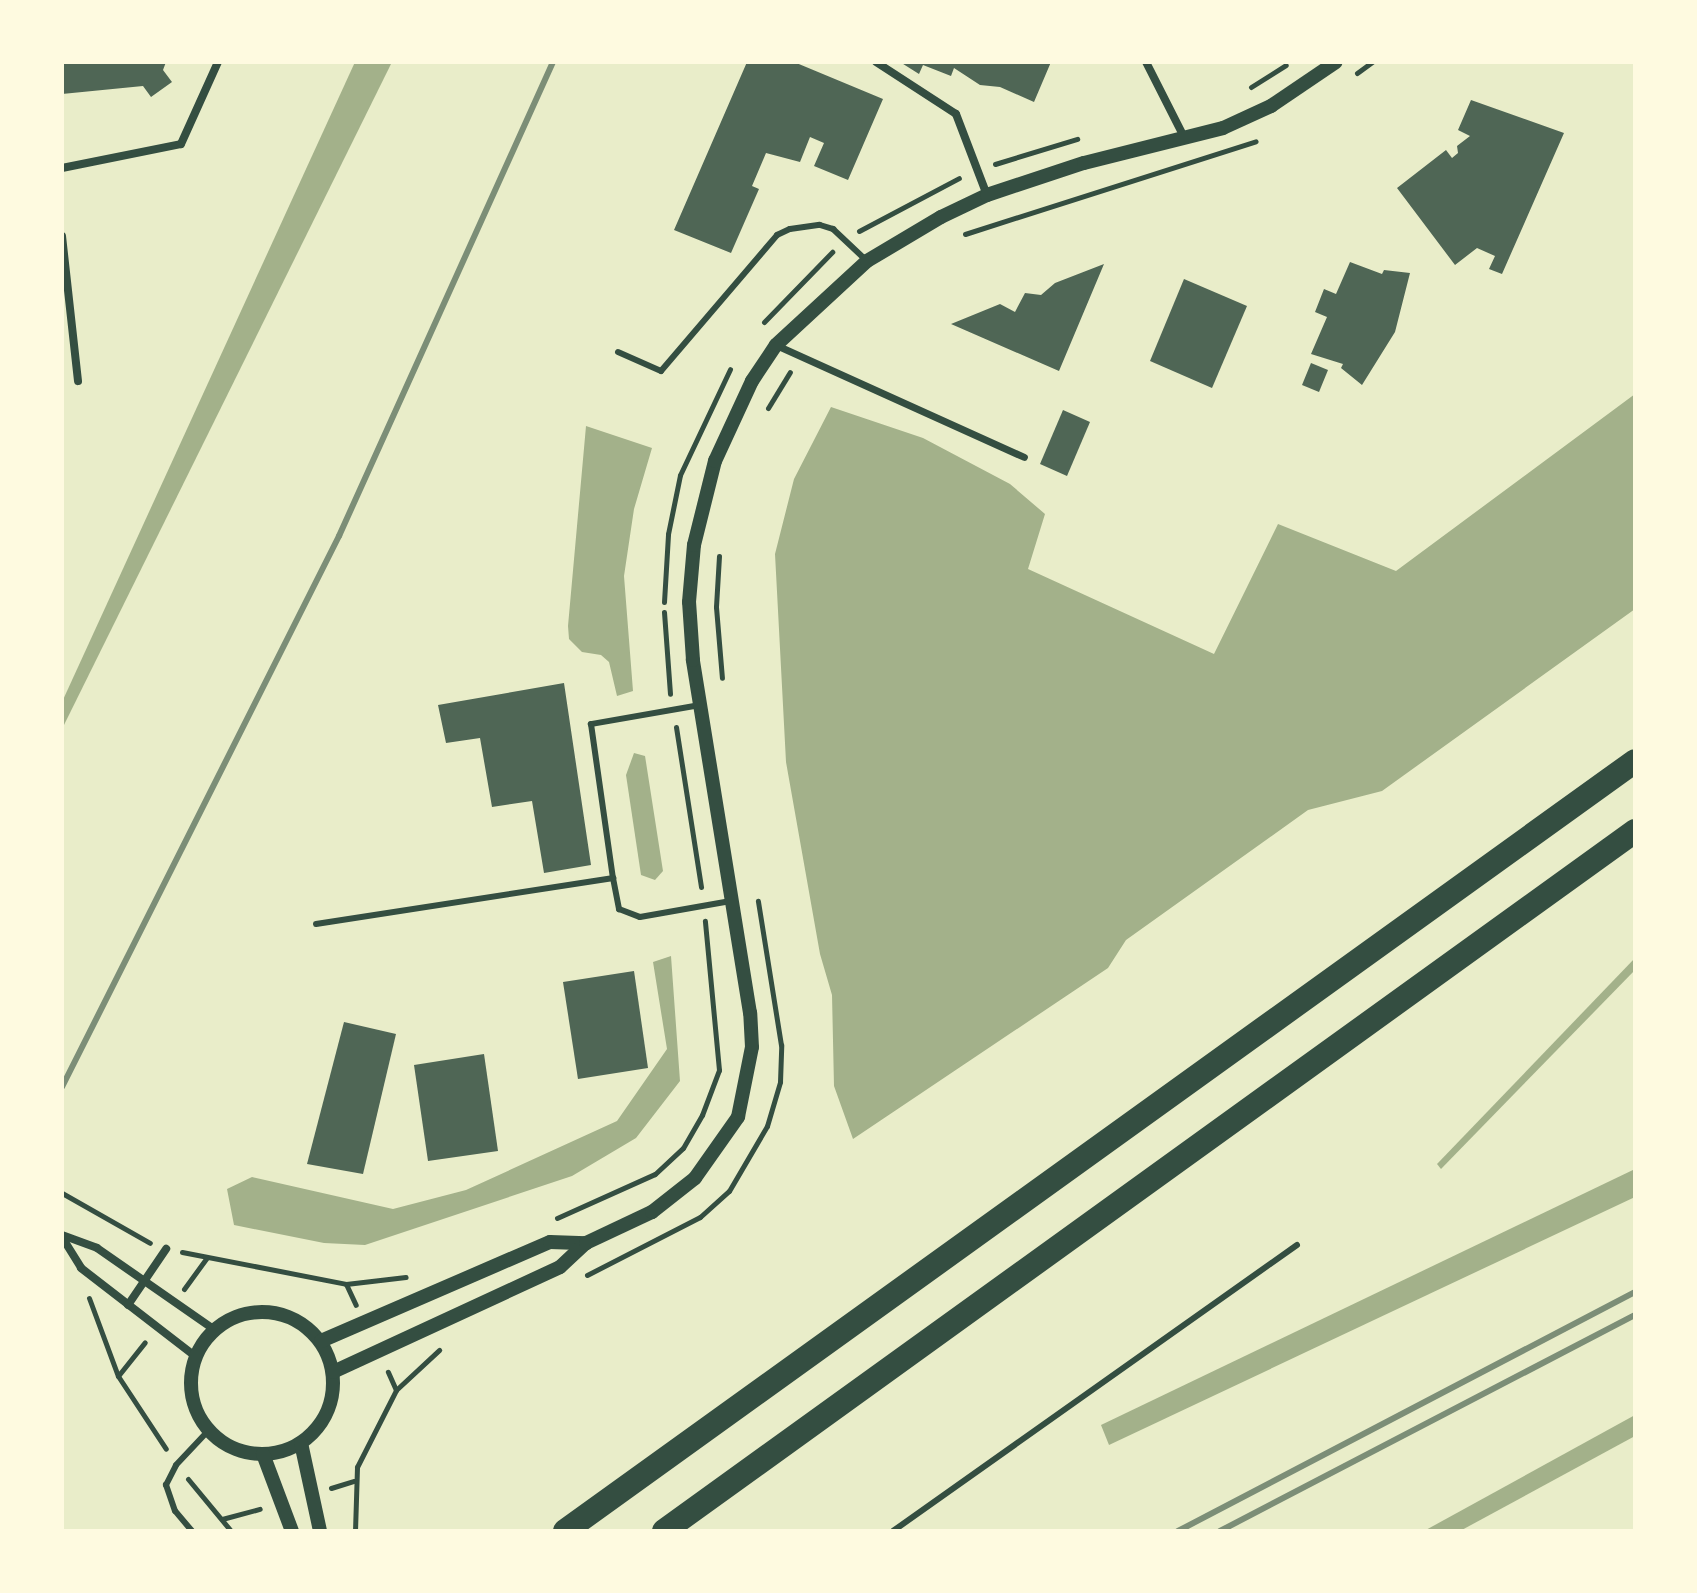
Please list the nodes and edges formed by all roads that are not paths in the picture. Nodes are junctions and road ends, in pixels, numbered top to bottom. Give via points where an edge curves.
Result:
1 (218, 62) edge
2 (876, 62) edge
3 (1146, 62) edge
4 (1336, 62) edge
5 (1185, 139) junction
6 (62, 168) edge
7 (987, 195) junction
8 (62, 236) edge
9 (867, 261) junction
10 (776, 345) junction
11 (618, 352) dead end
12 (78, 381) dead end
13 (1024, 457) dead end
14 (700, 705) junction
15 (1635, 761) edge
16 (1635, 831) edge
17 (613, 878) junction
18 (731, 900) junction
19 (316, 924) dead end
20 (62, 1236) edge
21 (586, 1243) junction
22 (1297, 1245) dead end
23 (166, 1249) road end
24 (144, 1281) junction
25 (128, 1305) junction
26 (215, 1330) junction
27 (321, 1341) junction
28 (196, 1357) junction
29 (333, 1372) junction
30 (209, 1430) junction
31 (301, 1443) junction
32 (263, 1454) junction
33 (192, 1531) edge
34 (292, 1531) edge
35 (320, 1531) edge
36 (565, 1531) edge
37 (664, 1531) edge
38 (893, 1531) edge

1 - 6 street via 181,144
2 - 7 street via 956,114
3 - 5 street
4 - 5 street via 1256,114
5 - 7 street via 1084,163
7 - 9 street
8 - 12 street
9 - 10 street
9 - 11 lane via 820,225 777,235 661,371
10 - 13 street
10 - 14 street via 728,428 694,545 689,602
14 - 17 lane via 591,724
14 - 18 street
15 - 36 highway
16 - 37 highway
17 - 18 lane via 619,909 640,917
17 - 19 lane
18 - 21 street via 752,1047 738,1117 711,1160 677,1194
20 - 24 street via 97,1248
20 - 25 street via 81,1268
21 - 27 street via 550,1242
21 - 29 street via 560,1267
22 - 38 lane
23 - 24 street
24 - 25 street
24 - 26 street
25 - 28 street
26 - 27 street via 237,1316 264,1311 302,1323
26 - 28 street
27 - 29 street
28 - 30 street via 191,1387
29 - 31 street via 328,1412
30 - 32 street via 224,1443
30 - 33 lane via 176,1465 166,1485 175,1511
31 - 32 street
31 - 35 street
32 - 34 street

